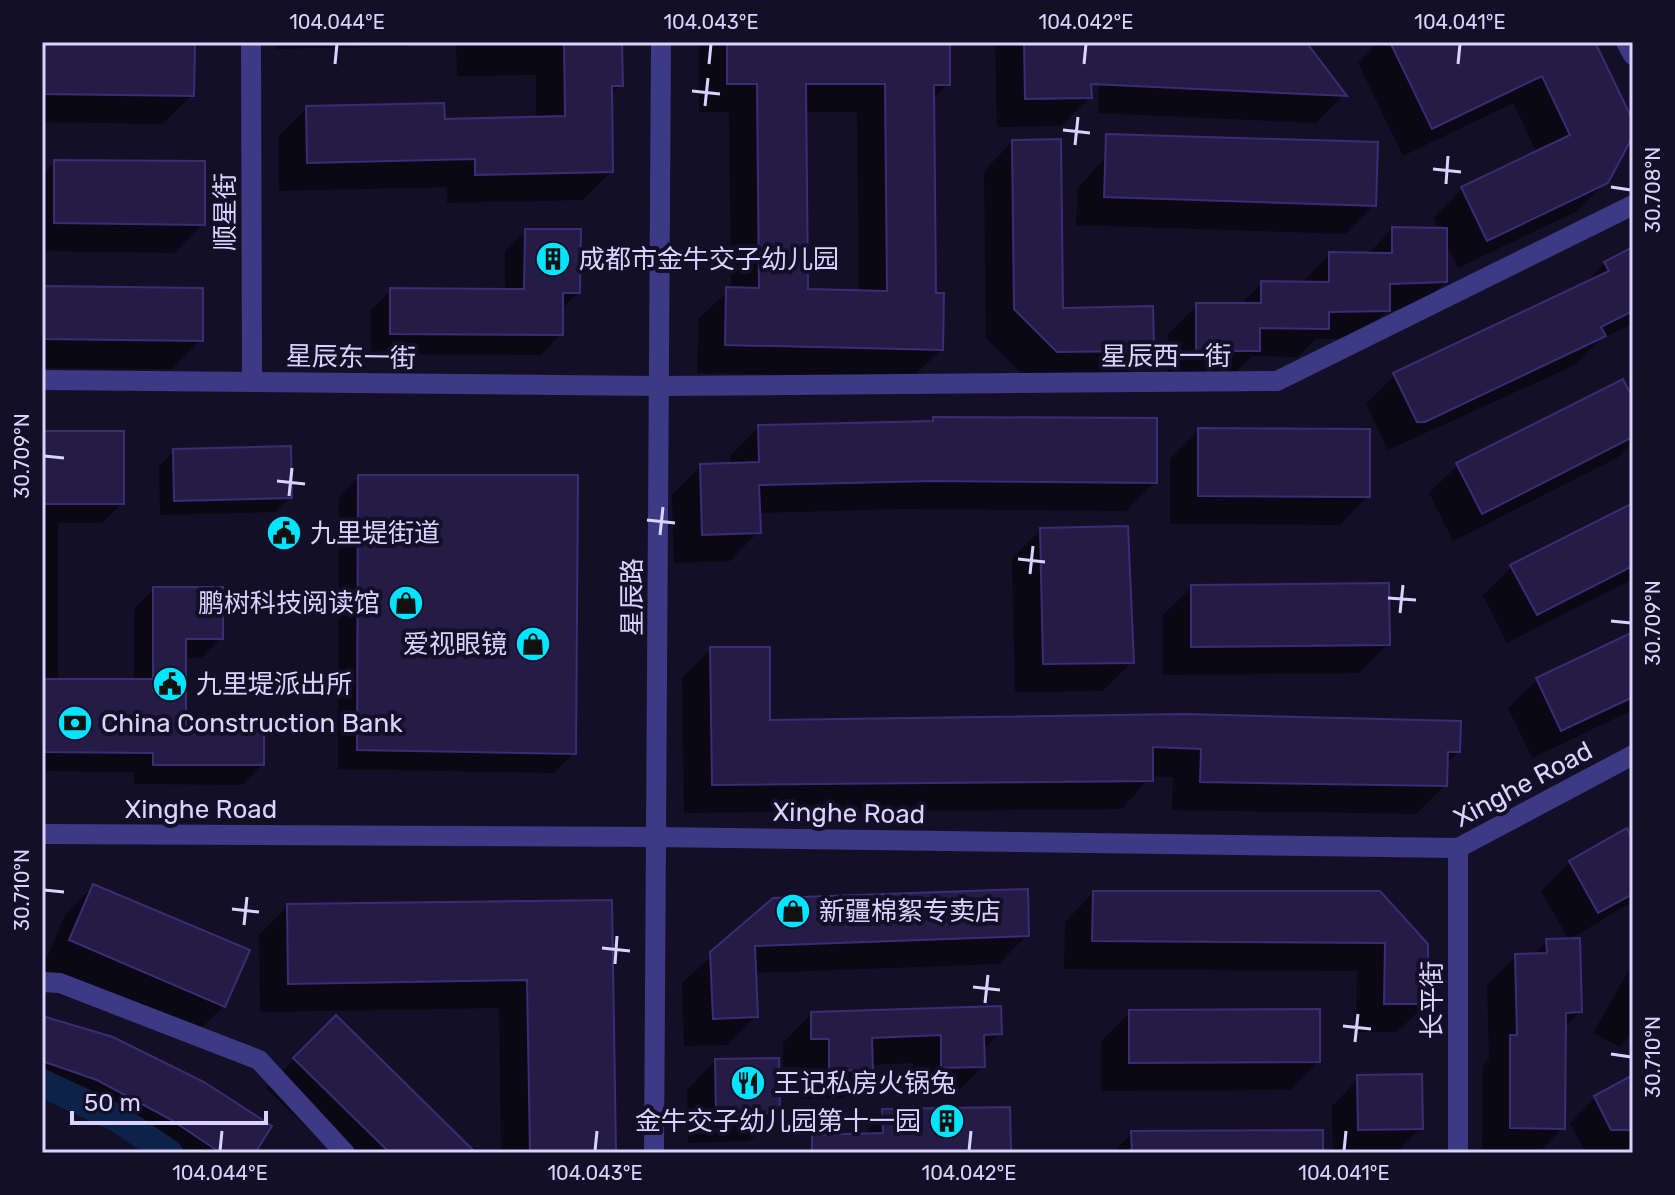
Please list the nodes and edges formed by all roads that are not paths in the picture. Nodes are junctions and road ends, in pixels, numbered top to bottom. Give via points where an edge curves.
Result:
1 (251, 42) edge
2 (661, 42) edge
3 (1626, 42) edge
4 (1633, 55) edge
5 (1633, 205) edge
6 (42, 380) edge
7 (252, 382) junction
8 (659, 386) junction
9 (1633, 755) edge
10 (42, 834) edge
11 (658, 837) junction
12 (1458, 848) junction
13 (42, 982) edge
14 (345, 1153) edge
15 (654, 1153) edge
16 (1458, 1153) edge

1 - 7 street, 顺星街
2 - 8 street, 星辰路
3 - 4 street
5 - 8 street, 星辰西一街 via 1277,381
6 - 7 street, 星辰东一街
7 - 8 street, 星辰东一街
8 - 11 street, 星辰路
9 - 12 street, Xinghe Road
10 - 11 street, Xinghe Road
11 - 12 street, Xinghe Road
11 - 15 street, 星辰路
12 - 16 street, 长平街
13 - 14 street via 60,983 259,1060

